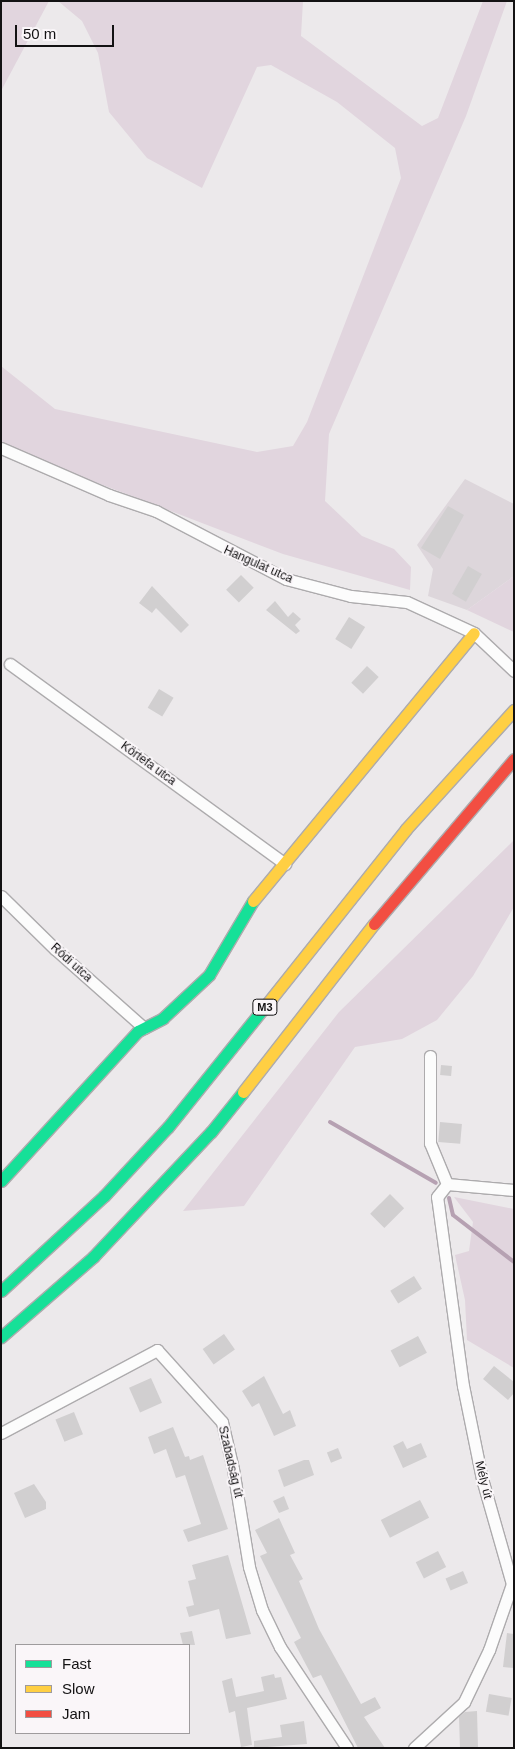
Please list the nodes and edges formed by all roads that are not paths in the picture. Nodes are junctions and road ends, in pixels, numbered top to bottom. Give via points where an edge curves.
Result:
1 (1, 448) edge
2 (474, 633) junction
3 (10, 664) dead end
4 (514, 671) edge
5 (514, 710) edge
6 (514, 759) edge
7 (285, 864) junction
8 (1, 896) edge
9 (144, 1028) junction
10 (430, 1056) dead end
11 (2, 1181) edge
12 (447, 1184) junction
13 (514, 1190) edge
14 (1, 1291) edge
15 (1, 1337) edge
16 (1, 1433) edge
17 (347, 1748) edge
18 (414, 1748) edge

1 - 2 street, Hangulat utca via 109,496 156,510 286,579 351,596 406,602
2 - 4 street, Hangulat utca
2 - 7 main road
3 - 7 street, Körtefa utca
5 - 14 main road, M3 via 406,829 168,1127 104,1196
6 - 15 main road, M3 via 360,941 211,1132 93,1257
7 - 9 main road via 246,909 209,975 163,1018
8 - 9 street, Ródi utca via 54,949
9 - 11 main road
10 - 12 street via 430,1143
12 - 13 street
12 - 18 street, Mély út via 437,1197 460,1368 482,1479 512,1584 489,1650 464,1702
16 - 17 street, Szabadság út via 157,1350 222,1422 233,1469 248,1568 262,1610 280,1647

